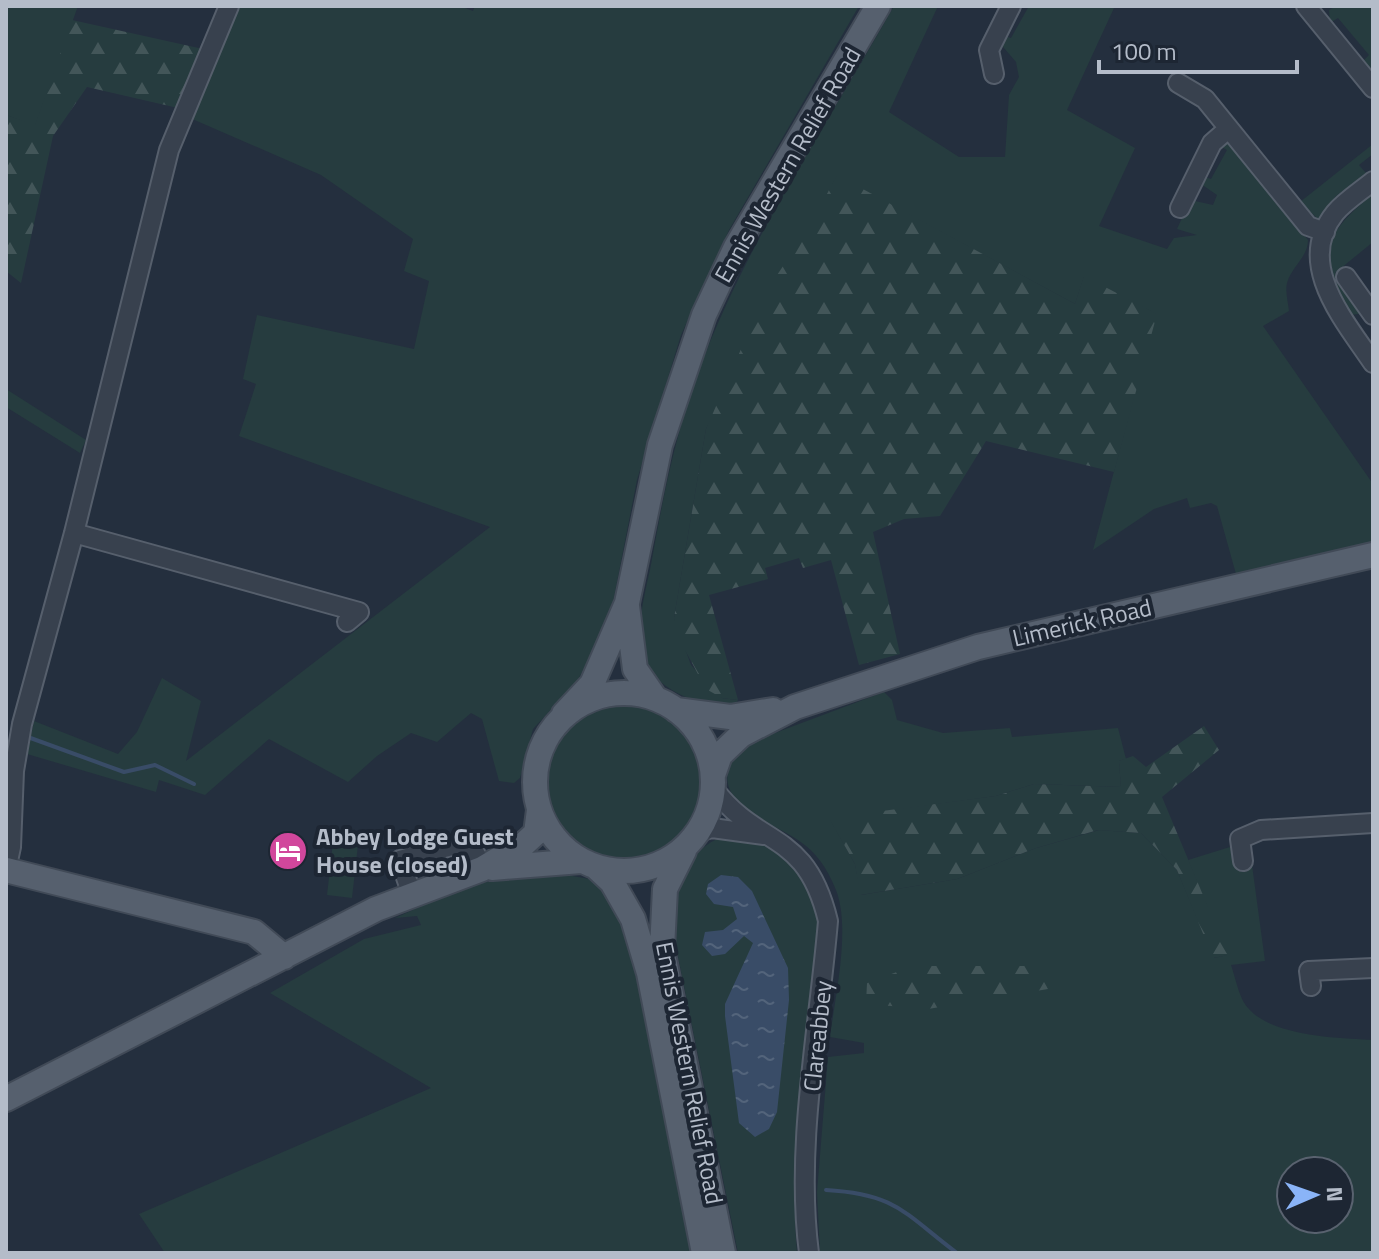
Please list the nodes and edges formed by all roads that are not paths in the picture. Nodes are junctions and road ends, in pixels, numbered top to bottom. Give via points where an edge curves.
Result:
1 (229, 6) edge
2 (878, 6) edge
3 (1011, 6) edge
4 (1314, 9) edge
5 (994, 74) dead end
6 (1178, 83) dead end
7 (1373, 88) edge
8 (1228, 129) junction
9 (1373, 181) edge
10 (1180, 208) dead end
11 (1325, 232) junction
12 (1346, 277) dead end
13 (1373, 314) edge
14 (1349, 328) junction
15 (1373, 363) edge
16 (74, 533) junction
17 (1373, 555) edge
18 (627, 603) junction
19 (347, 622) dead end
20 (665, 704) junction
21 (795, 707) junction
22 (564, 714) junction
23 (714, 782) junction
24 (539, 810) junction
25 (1373, 823) edge
26 (774, 837) junction
27 (692, 841) junction
28 (1243, 861) dead end
29 (589, 865) junction
30 (482, 869) junction
31 (6, 870) edge
32 (412, 895) junction
33 (284, 957) junction
34 (1373, 968) edge
35 (1311, 986) dead end
36 (6, 1099) edge
37 (704, 1253) edge
38 (723, 1253) edge
39 (809, 1253) edge

1 - 16 street via 169,150
2 - 18 main road, Ennis Western Relief Road via 736,247 704,315 660,445
3 - 5 street via 989,50
4 - 7 street
6 - 8 street via 1205,99
8 - 10 street via 1212,143 1193,192
8 - 11 street via 1308,226
9 - 11 street via 1337,210
11 - 14 street via 1314,286
12 - 13 street
13 - 14 street
14 - 15 street
16 - 19 street via 359,612
16 - 31 street via 22,731
17 - 21 main road, Limerick Road via 978,647
18 - 20 main road, Ennis Western Relief Road via 635,669
18 - 22 main road, Ennis Western Relief Road via 592,684
20 - 21 main road via 730,717
20 - 22 main road via 619,692 599,695
20 - 23 main road via 705,747
21 - 23 main road via 741,735 720,755
22 - 24 main road via 537,762
23 - 26 street, Clareabbey via 725,804
23 - 27 main road
24 - 29 main road via 559,841
24 - 30 main road via 536,833
25 - 28 street via 1261,830 1240,839
26 - 27 street via 712,828
26 - 39 street, Clareabbey via 811,871 828,921 808,1137
27 - 29 main road via 645,870
27 - 38 main road, Ennis Western Relief Road via 665,889 662,949
29 - 30 main road
29 - 37 main road, Ennis Western Relief Road via 612,882 633,919 649,973
30 - 32 main road
30 - 32 street via 470,841 400,860
31 - 33 main road via 254,932
32 - 33 main road
33 - 36 main road
34 - 35 street via 1309,971

